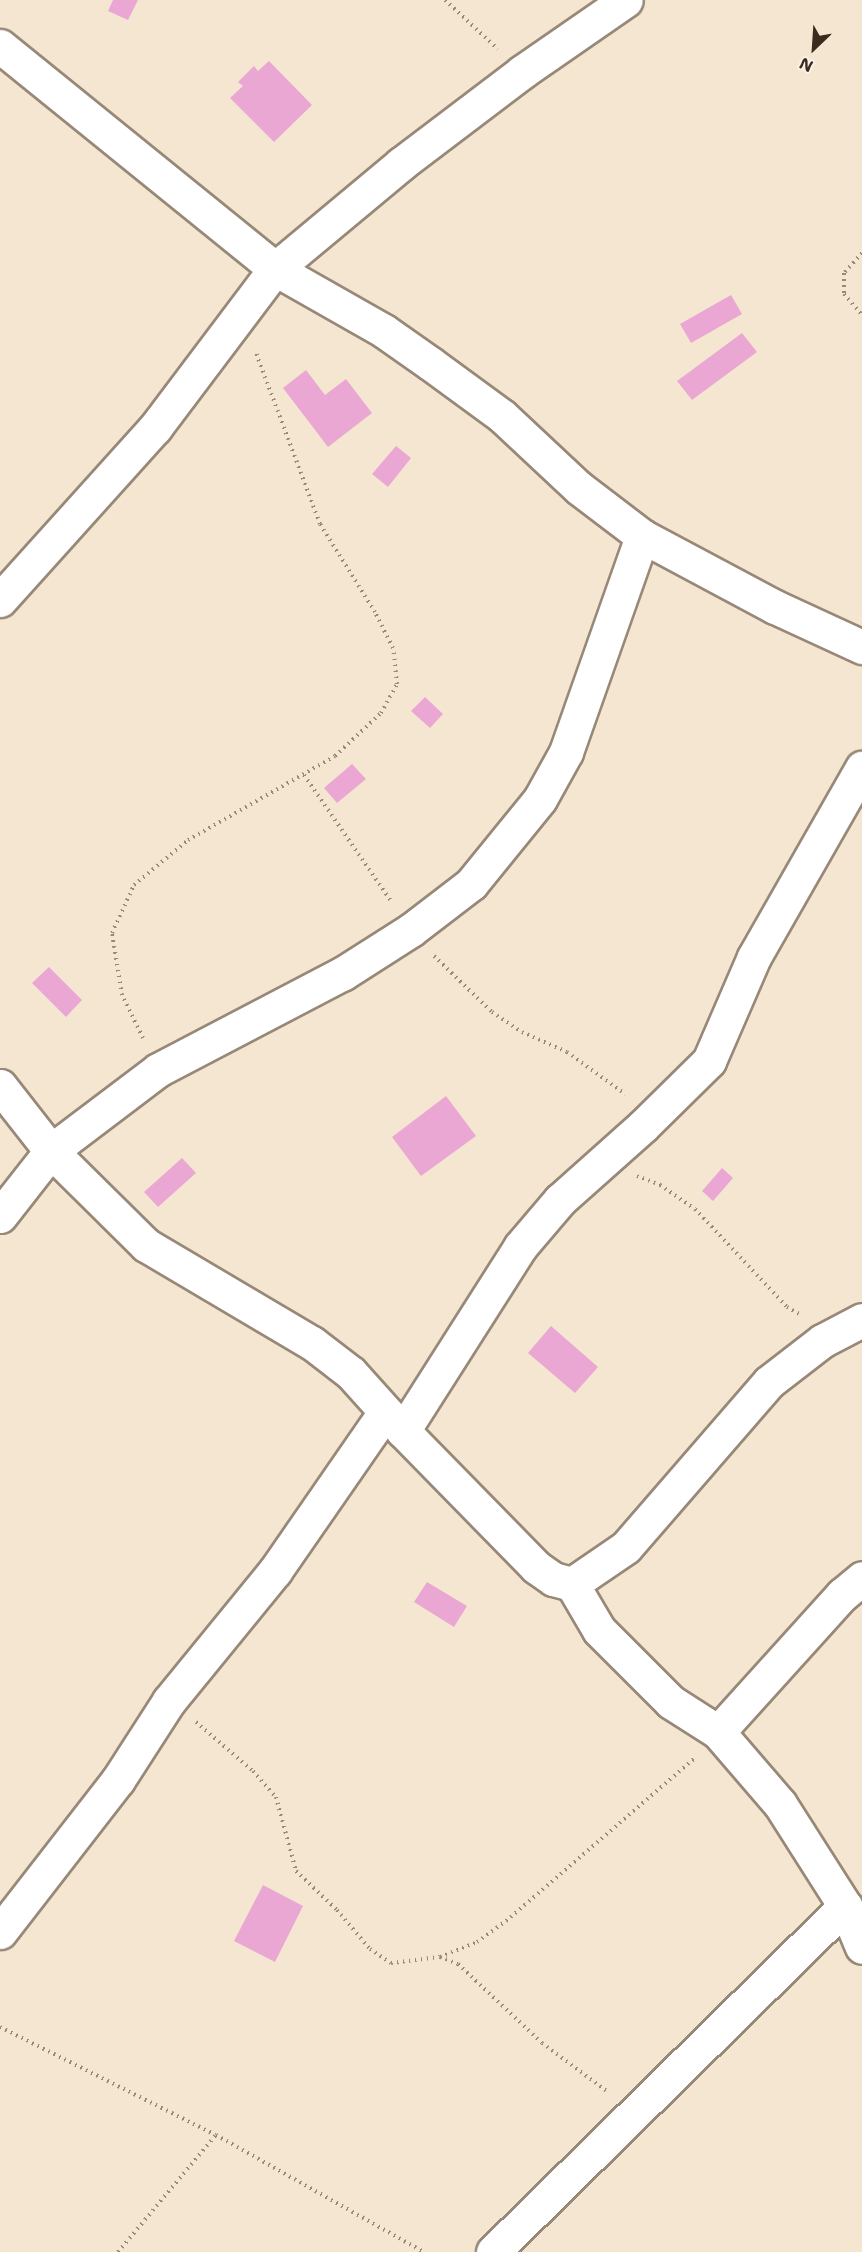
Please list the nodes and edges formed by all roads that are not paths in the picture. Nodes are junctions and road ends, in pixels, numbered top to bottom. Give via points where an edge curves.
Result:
1 (627, 0) edge
2 (0, 45) edge
3 (275, 269) junction
4 (642, 536) junction
5 (0, 600) edge
6 (862, 647) edge
7 (862, 768) edge
8 (0, 1086) edge
9 (51, 1151) junction
10 (0, 1216) edge
11 (856, 1322) edge
12 (394, 1421) junction
13 (862, 1578) edge
14 (572, 1584) junction
15 (718, 1732) junction
16 (845, 1906) junction
17 (0, 1932) edge
18 (862, 1947) edge
19 (493, 2252) edge

1 - 3 street via 522,72 393,171
2 - 3 street
3 - 4 street via 384,331 458,383 502,416 579,488
3 - 5 street via 155,428
4 - 6 street via 775,607
4 - 9 street via 585,706 540,799 471,884 411,930 342,974 158,1070
7 - 12 street via 754,957 708,1060 644,1126 560,1200 520,1246
8 - 9 street
9 - 10 street
9 - 12 street via 146,1245 312,1343 351,1373
11 - 14 street via 769,1382 626,1546
12 - 14 street via 536,1567 554,1579
12 - 17 street via 169,1701 112,1789
13 - 15 street
14 - 15 street via 599,1630 671,1702
15 - 16 street via 780,1804
16 - 18 street
16 - 19 street

